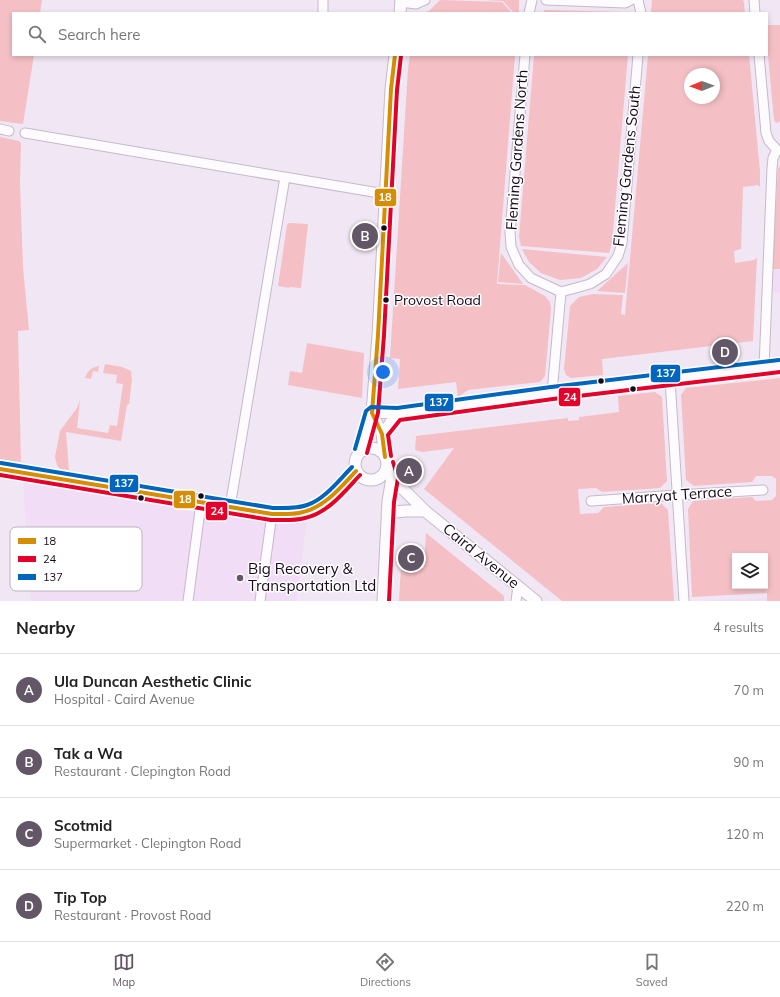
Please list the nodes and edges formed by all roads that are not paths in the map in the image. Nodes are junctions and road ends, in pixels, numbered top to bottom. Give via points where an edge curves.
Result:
1 (323, 0) edge
2 (425, 0) edge
3 (532, 0) edge
4 (546, 0) edge
5 (631, 0) edge
6 (638, 0) edge
7 (754, 0) edge
8 (401, 5) edge
9 (323, 12) edge
10 (529, 12) edge
11 (641, 12) edge
12 (755, 12) edge
13 (395, 56) edge
14 (525, 56) edge
15 (638, 56) edge
16 (759, 56) edge
17 (25, 133) dead end
18 (778, 146) edge
19 (285, 177) junction
20 (385, 194) junction
21 (561, 292) junction
22 (780, 366) edge
23 (764, 368) junction
24 (670, 379) junction
25 (552, 393) junction
26 (372, 413) junction
27 (397, 414) junction
28 (382, 434) junction
29 (361, 451) junction
30 (386, 460) junction
31 (0, 469) edge
32 (356, 471) junction
33 (392, 478) junction
34 (377, 479) junction
35 (763, 490) dead end
36 (678, 495) junction
37 (388, 501) junction
38 (591, 501) dead end
39 (201, 503) junction
40 (230, 507) junction
41 (425, 511) junction
42 (387, 513) junction
43 (272, 514) junction
44 (518, 586) junction
45 (188, 601) edge
46 (260, 601) edge
47 (383, 601) edge
48 (516, 601) edge
49 (536, 601) edge
50 (684, 601) edge

1 - 9 street
2 - 8 street via 416,4
3 - 10 street
4 - 5 street via 625,3
6 - 11 street
7 - 12 street
13 - 20 street
14 - 21 street, Fleming Gardens North via 510,232 511,247 519,264 531,278
15 - 21 street, Fleming Gardens South via 622,243 618,256 606,274 590,284
16 - 18 street via 766,133 769,141
17 - 19 street
18 - 23 street via 772,168
19 - 20 street
19 - 40 street
20 - 26 street
21 - 25 street
22 - 23 street
23 - 24 street
24 - 25 street
24 - 36 street
25 - 27 street
26 - 27 street
26 - 28 street
26 - 29 street
27 - 28 street
28 - 30 street
29 - 30 street via 374,448 383,453
29 - 32 street via 355,460
30 - 33 street
30 - 34 street via 386,469
31 - 39 street
32 - 34 street via 365,479
32 - 43 street via 330,497 313,509 293,514
33 - 37 street
33 - 41 street, Caird Avenue
34 - 37 street
35 - 36 street, Marryat Terrace
36 - 38 street, Marryat Terrace
36 - 50 street
37 - 42 street
39 - 40 street
39 - 45 street
40 - 43 street
41 - 42 street
41 - 44 street, Caird Avenue
42 - 47 street
43 - 46 street
44 - 48 street
44 - 49 street, Caird Avenue

